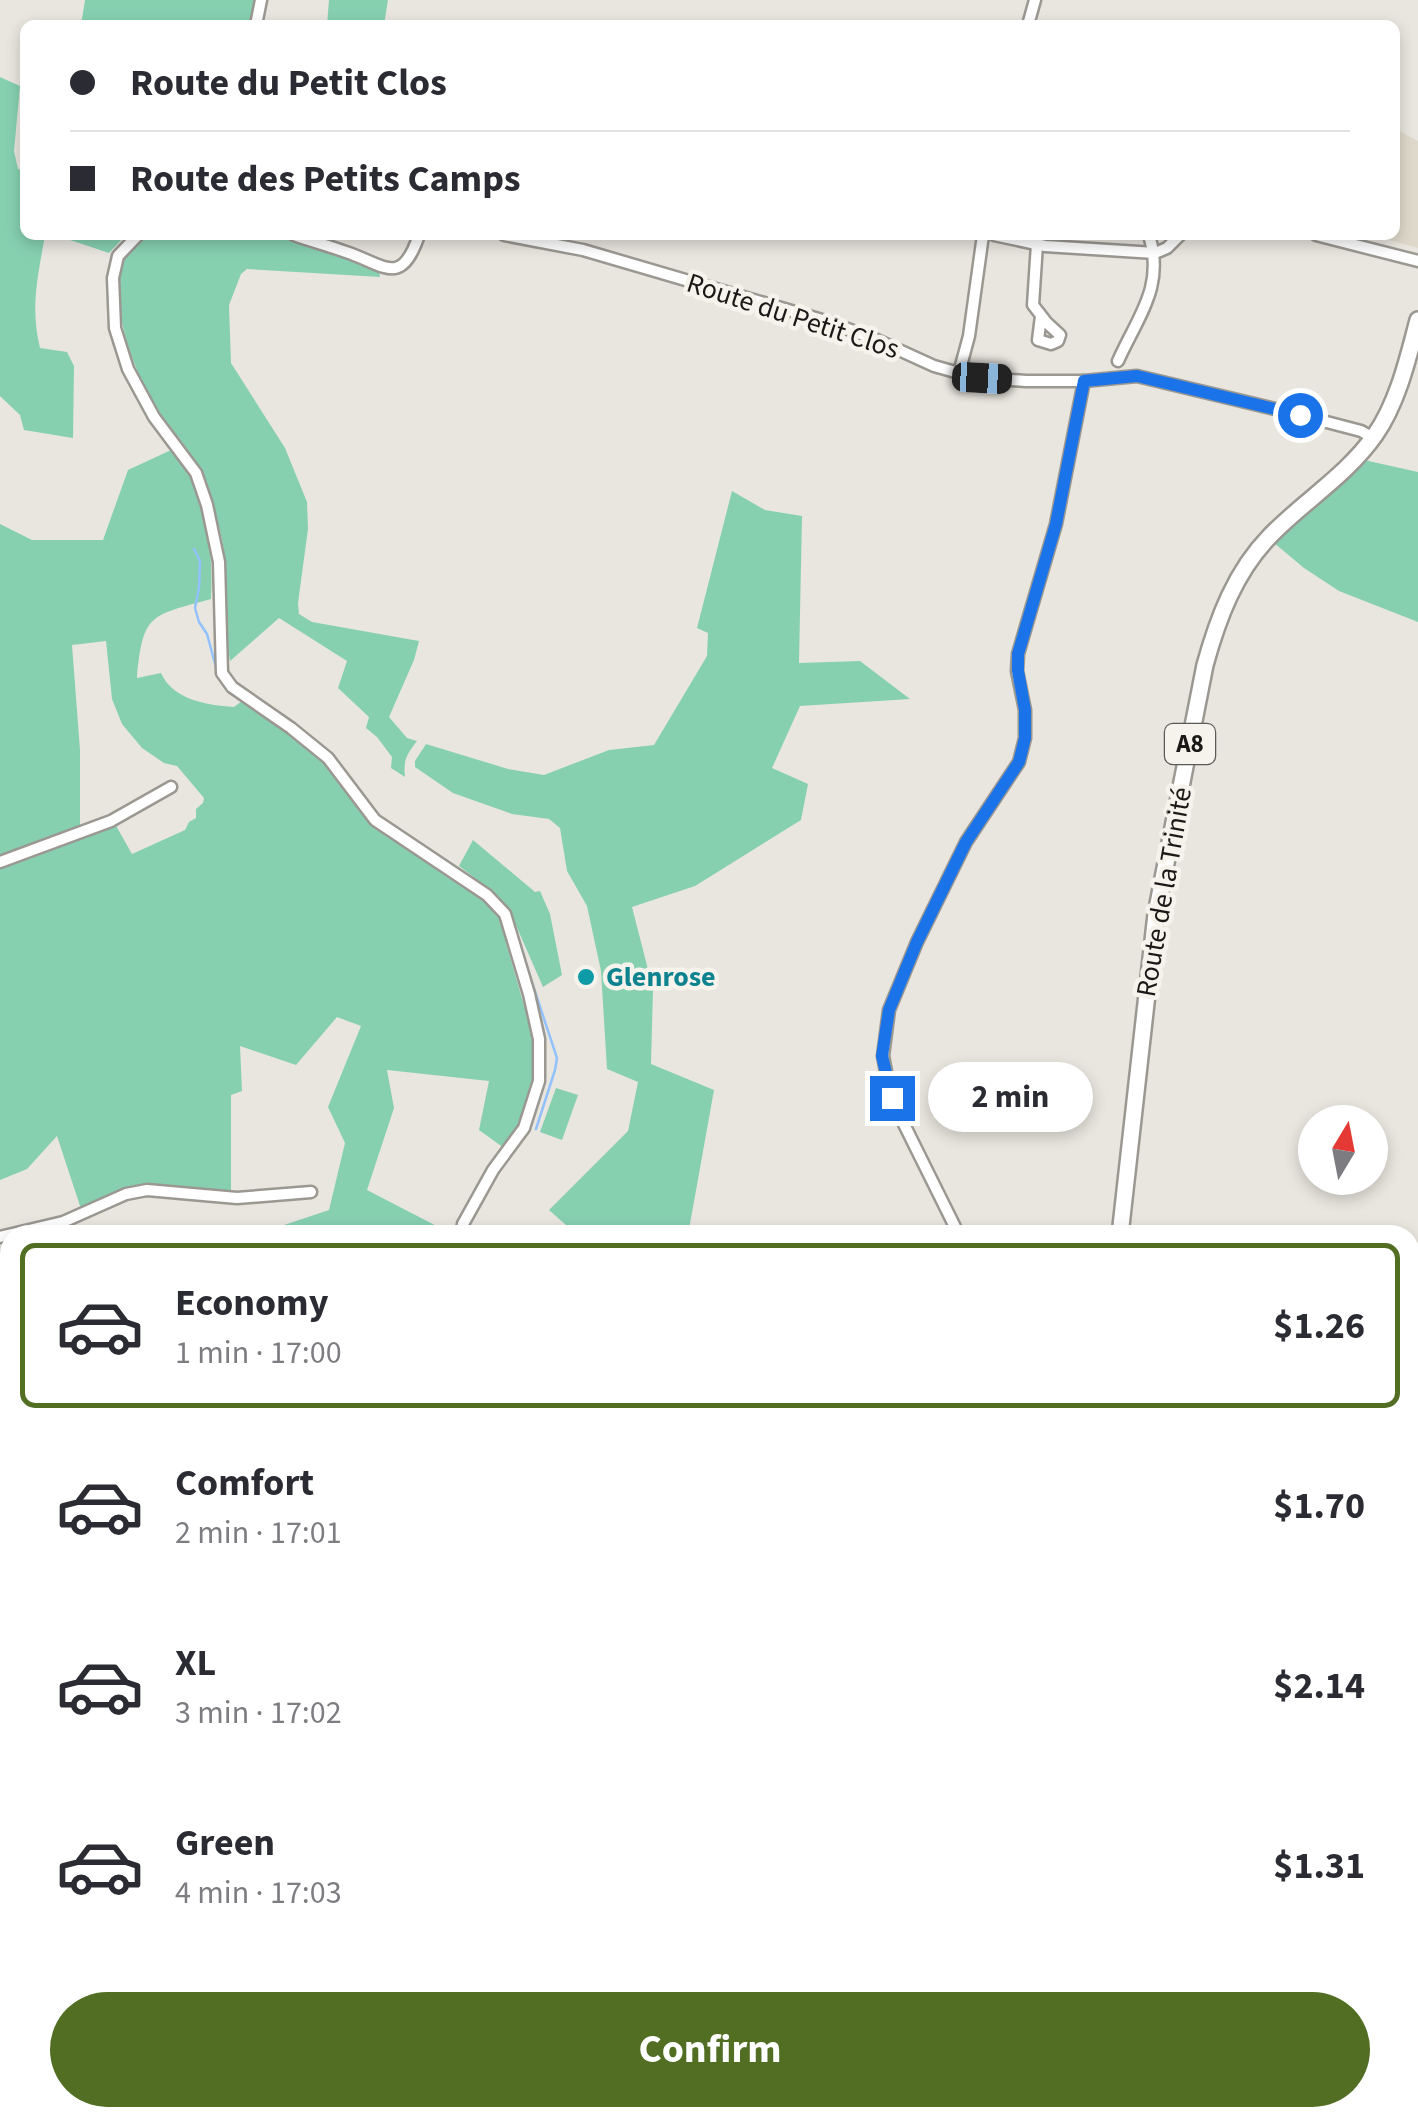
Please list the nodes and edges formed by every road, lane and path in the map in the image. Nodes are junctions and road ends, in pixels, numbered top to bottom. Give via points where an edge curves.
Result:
1 (133, 240) edge
2 (310, 240) edge
3 (417, 240) edge
4 (530, 240) edge
5 (585, 240) edge
6 (982, 240) edge
7 (1018, 240) edge
8 (1151, 240) edge
9 (1175, 240) edge
10 (1336, 240) edge
11 (1037, 244) junction
12 (583, 250) junction
13 (1155, 254) junction
14 (1418, 261) edge
15 (1041, 316) dead end
16 (1418, 320) edge
17 (1118, 361) dead end
18 (1413, 363) edge
19 (959, 373) junction
20 (1084, 381) junction
21 (1374, 438) junction
22 (171, 787) dead end
23 (0, 862) edge
24 (310, 1192) dead end
25 (54, 1225) edge
26 (463, 1225) edge
27 (954, 1225) edge
28 (1121, 1225) edge

1 - 26 street via 118,256 113,278 115,328 154,417 196,472 218,562 222,673 328,758 375,820 505,914 539,1039 540,1080 524,1128
2 - 3 street via 393,268 407,261
4 - 12 street, Route du Petit Clos
5 - 12 street
6 - 19 street
7 - 11 street
8 - 13 street
9 - 13 street
10 - 14 street
11 - 13 street
11 - 15 street via 1033,304
12 - 19 street, Route du Petit Clos via 830,322
13 - 17 street via 1154,286
16 - 18 main road, Route de la Trinité / A8
18 - 21 main road, Route de la Trinité / A8
19 - 20 street, Route du Petit Clos
20 - 21 street, Route du Petit Clos via 1137,376
20 - 27 street via 1056,524 1018,654 1025,710 1019,762 966,842 889,1010 882,1056 892,1098
21 - 28 main road, Route de la Trinité / A8 via 1270,535 1226,599 1216,626 1156,914
22 - 23 street via 111,821
24 - 25 street via 238,1198 148,1190

